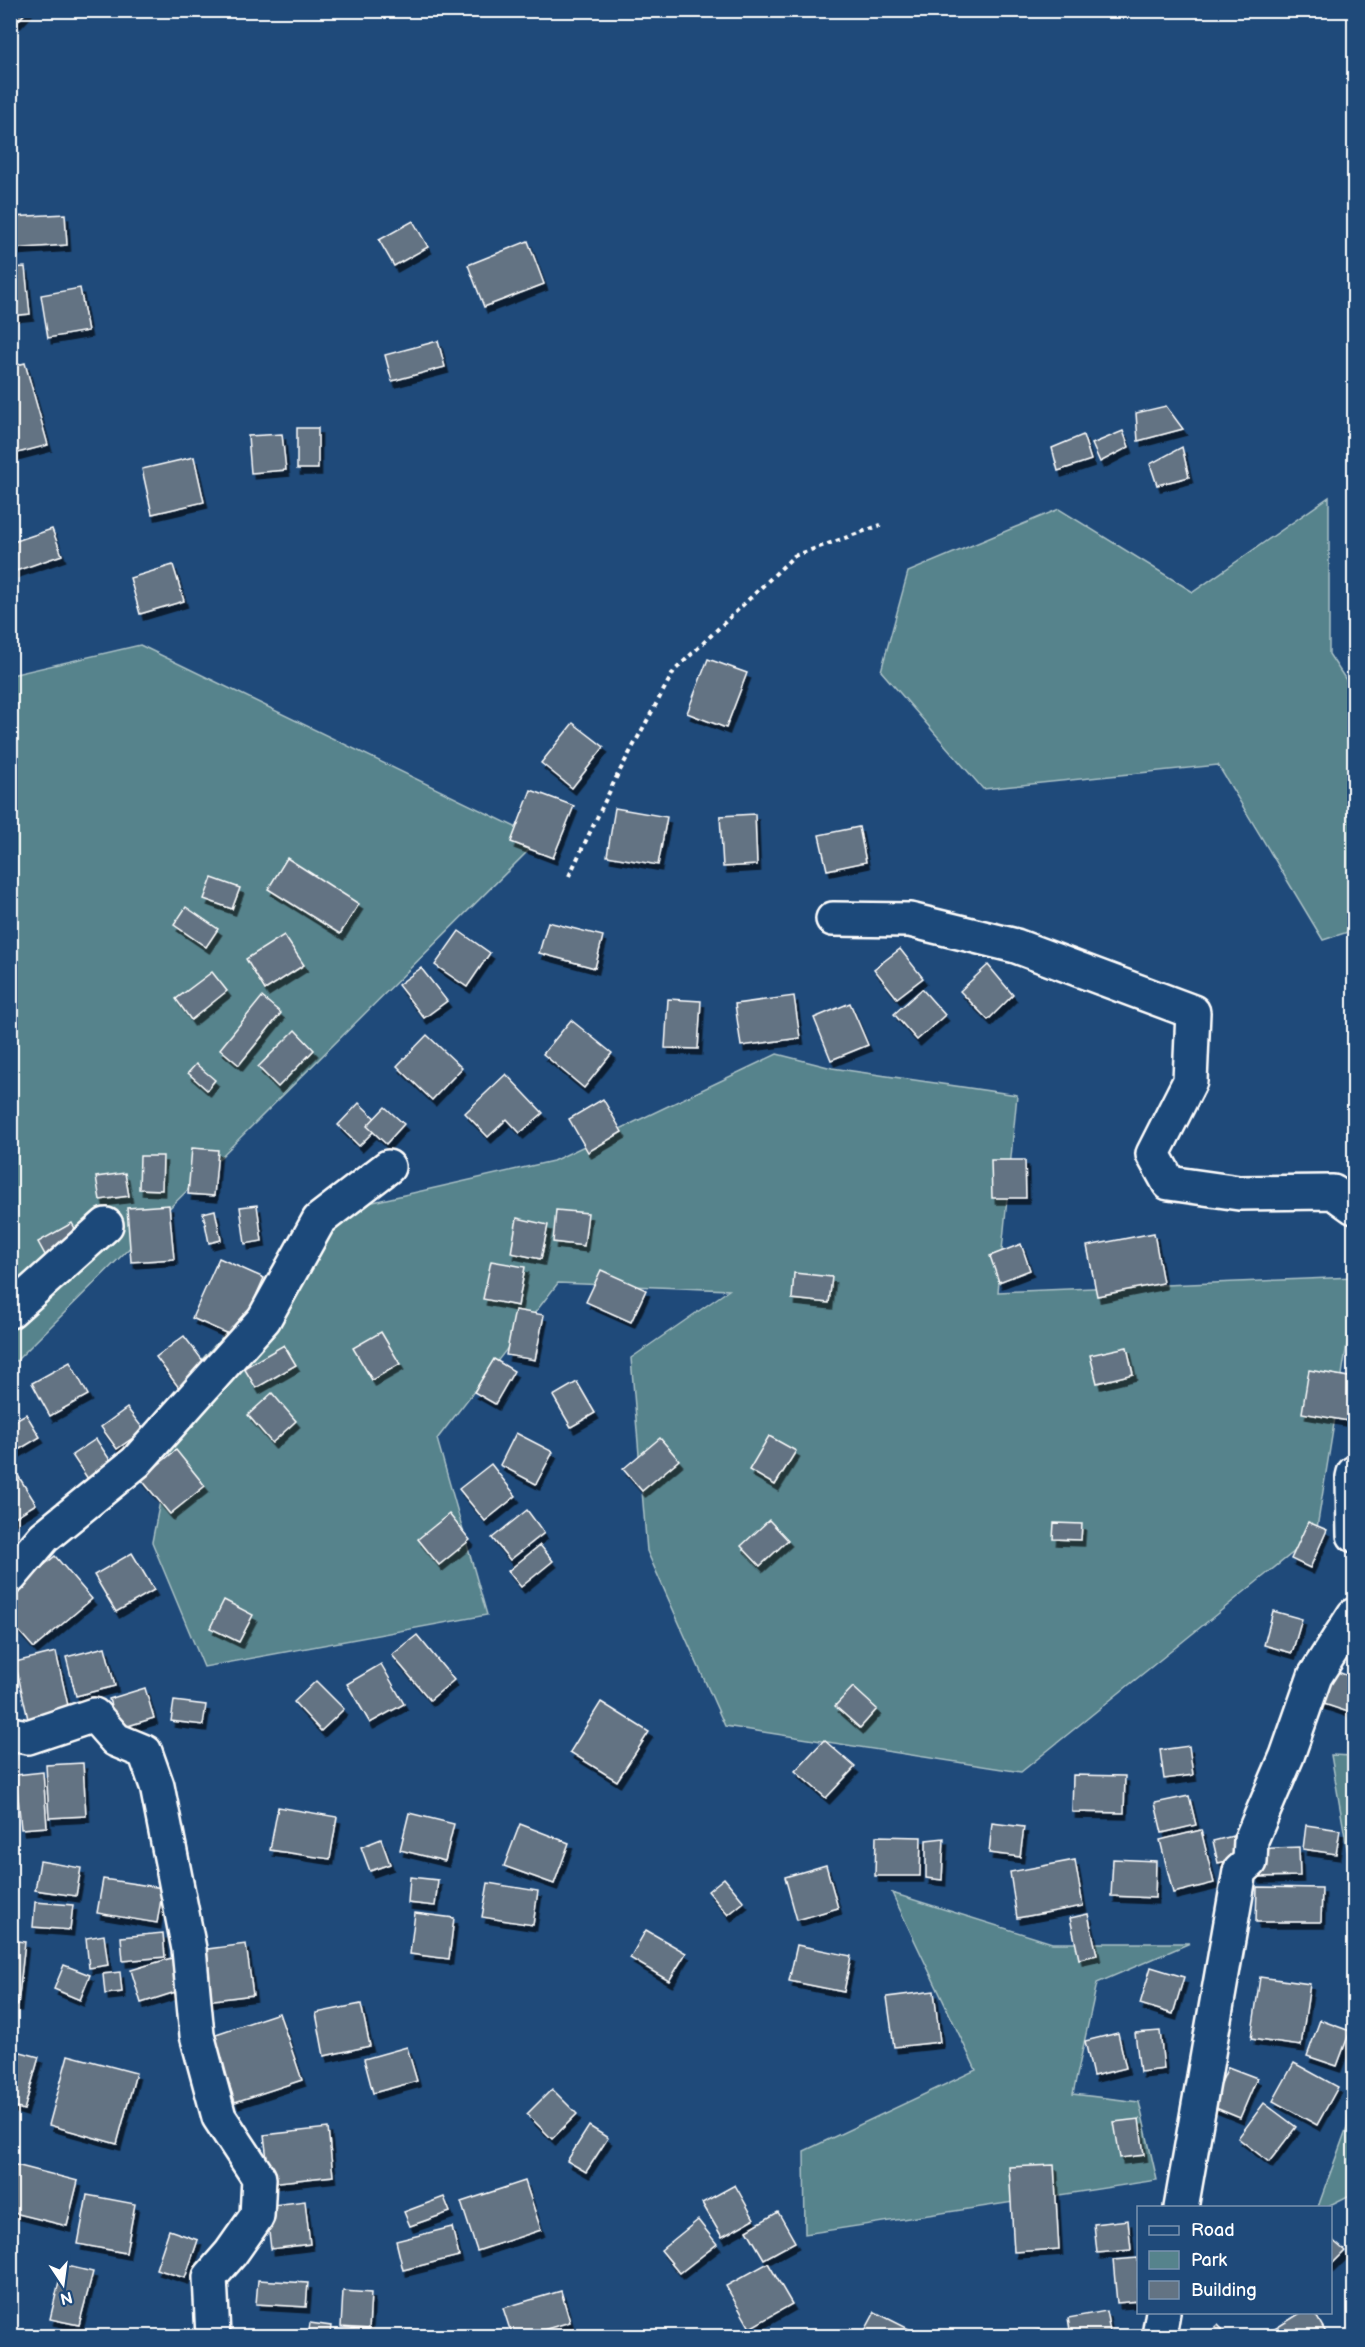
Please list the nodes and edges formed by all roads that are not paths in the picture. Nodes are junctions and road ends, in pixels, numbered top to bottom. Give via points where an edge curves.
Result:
1 (833, 919) dead end
2 (388, 1167) dead end
3 (1354, 1207) edge
4 (106, 1225) dead end
5 (10, 1311) edge
6 (1354, 1473) edge
7 (1354, 1535) edge
8 (10, 1577) edge
9 (1354, 1615) edge
10 (10, 1734) edge
11 (1181, 2206) edge
12 (1163, 2314) edge
13 (213, 2337) edge
14 (1159, 2337) edge

1 - 3 street via 910,920 1016,946 1192,1012 1190,1081 1153,1154 1169,1183 1239,1193 1333,1192
2 - 8 street via 319,1220 264,1319 136,1462 44,1537
4 - 5 street
6 - 7 street
9 - 11 street via 1315,1676 1251,1840 1250,1862 1240,1871
10 - 13 street via 28,1737 94,1715 116,1740 145,1752 157,1786 189,1949 197,2035 219,2117 259,2178 257,2216 210,2277
12 - 14 street

